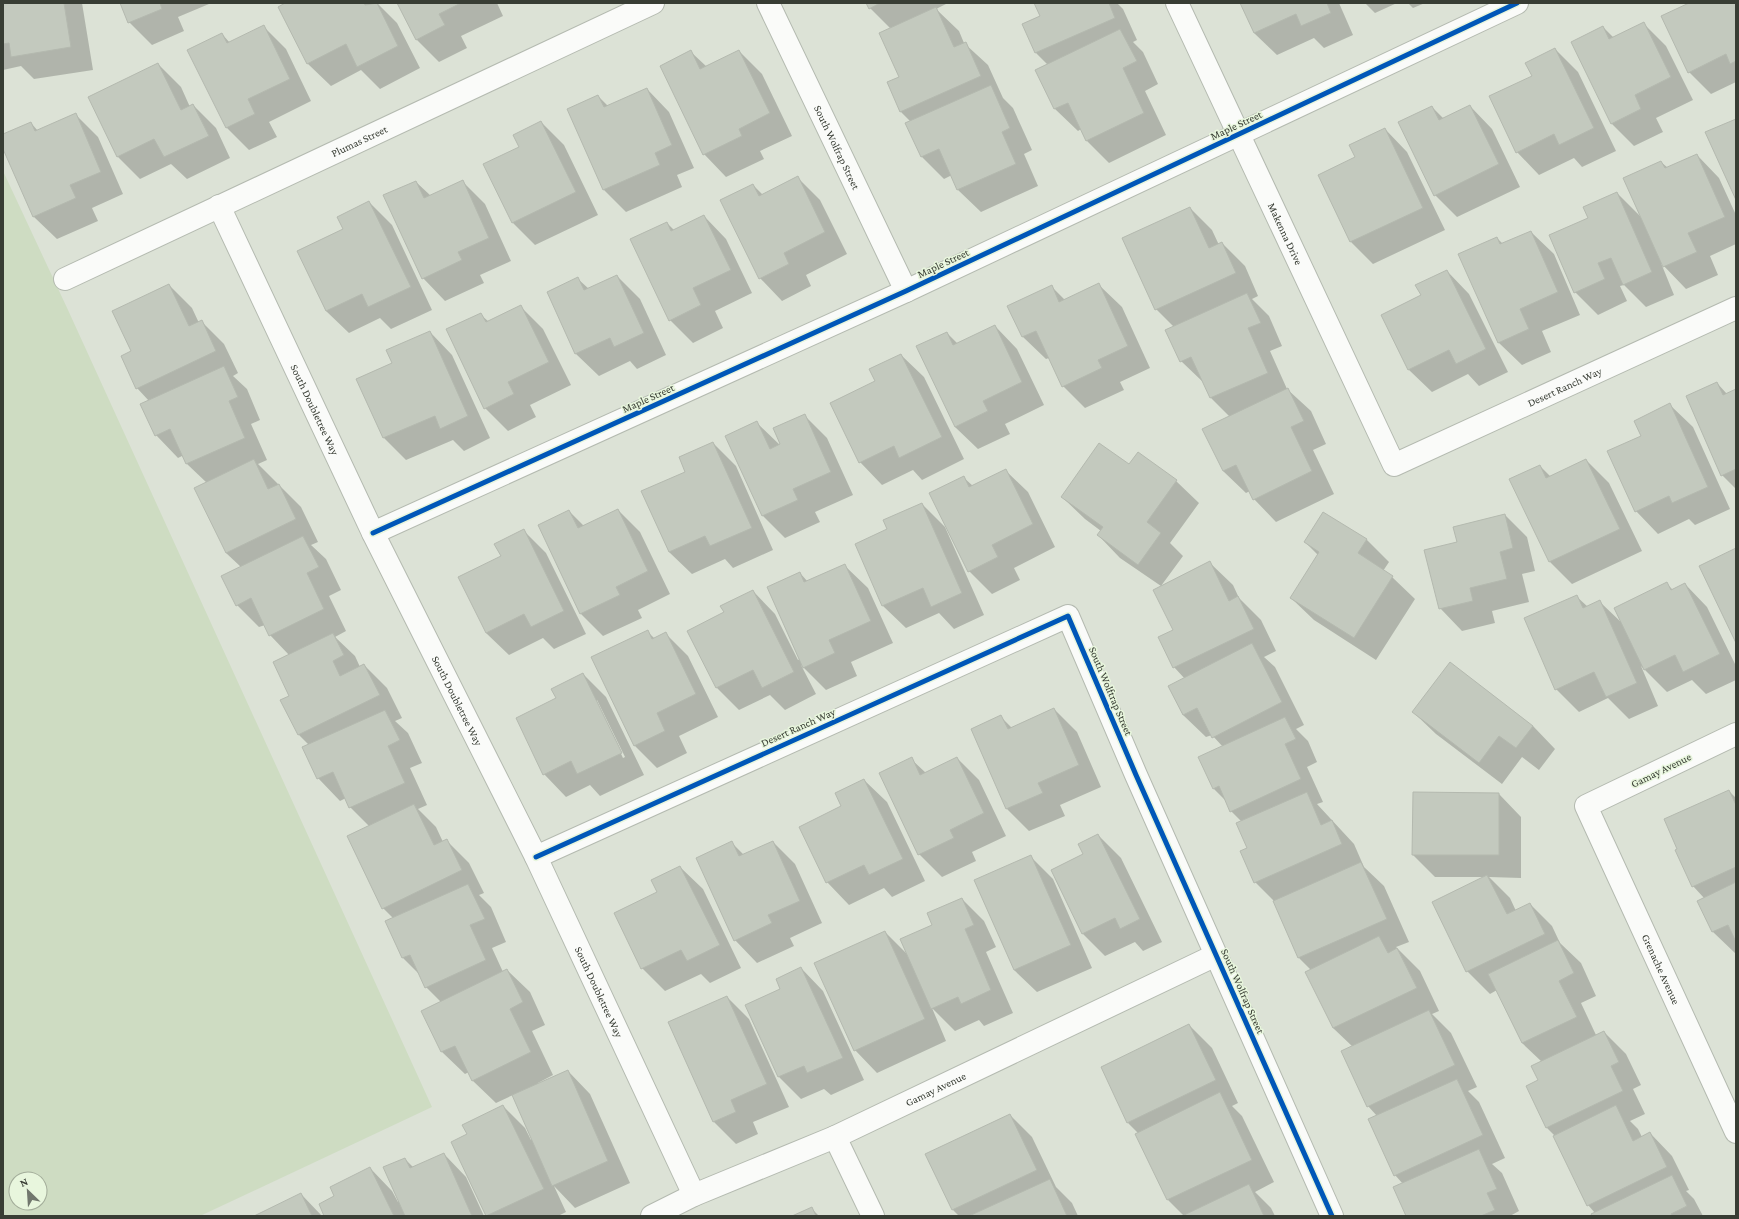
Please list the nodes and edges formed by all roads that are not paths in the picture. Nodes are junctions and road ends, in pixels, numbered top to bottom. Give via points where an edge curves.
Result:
1 (654, 3) edge
2 (768, 3) edge
3 (1177, 3) edge
4 (1517, 3) edge
5 (1238, 135) junction
6 (219, 206) junction
7 (65, 279) dead end
8 (906, 291) junction
9 (1736, 308) edge
10 (1394, 465) joint
11 (374, 533) junction
12 (1068, 616) joint
13 (1736, 734) edge
14 (1136, 775) joint
15 (1586, 806) joint
16 (536, 857) junction
17 (1216, 955) junction
18 (1736, 1132) edge
19 (835, 1137) junction
20 (694, 1196) junction
21 (652, 1216) edge
22 (873, 1216) edge
23 (1332, 1216) edge

1 - 6 street, Plumas Street
2 - 8 street, South Wolfrap Street
3 - 5 street, Makenna Drive
4 - 5 street, Maple Street
5 - 8 street, Maple Street
5 - 10 street, Makenna Drive
6 - 7 street, Plumas Street
6 - 11 street, South Doubletree Way
8 - 11 street, Maple Street
9 - 10 street, Desert Ranch Way
11 - 16 street, South Doubletree Way
12 - 14 street, South Wolftrap Street
12 - 16 street, Desert Ranch Way
13 - 15 street, Gamay Avenue
14 - 17 street, South Wolfrap Street
15 - 18 street, Grenache Avenue
16 - 20 street, South Doubletree Way
17 - 19 street, Gamay Avenue
17 - 23 street, South Wolfrap Street
19 - 20 street, Gamay Avenue
19 - 22 street
20 - 21 street, Gamay Avenue

